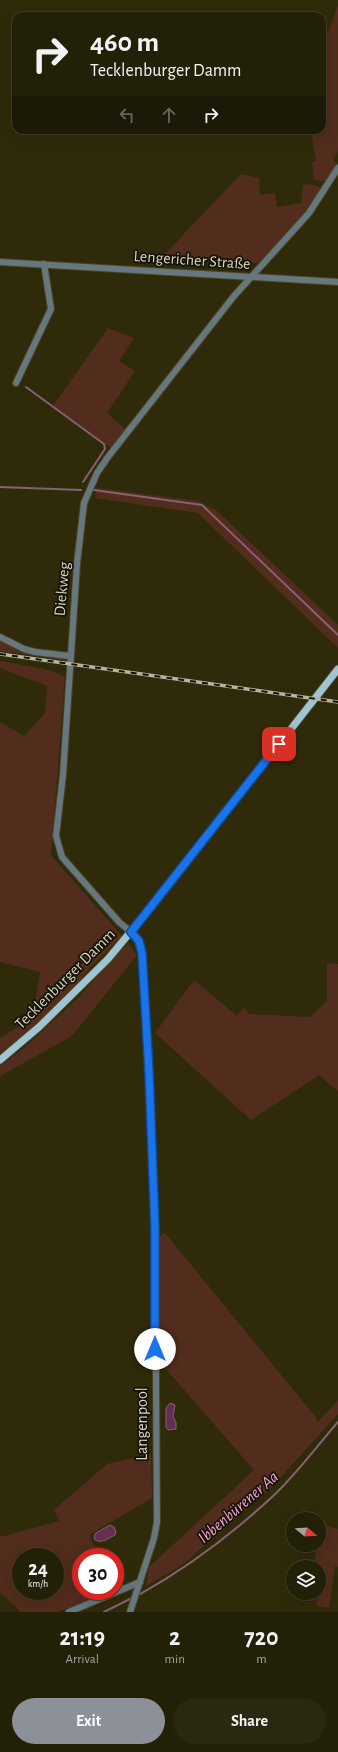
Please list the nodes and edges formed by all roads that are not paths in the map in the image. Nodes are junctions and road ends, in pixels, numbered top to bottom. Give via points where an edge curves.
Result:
1 (338, 168) edge
2 (0, 262) edge
3 (44, 264) junction
4 (252, 277) junction
5 (338, 282) edge
6 (16, 383) dead end
7 (0, 637) edge
8 (70, 656) junction
9 (338, 669) edge
10 (131, 932) junction
11 (0, 1060) edge
12 (140, 1582) junction
13 (69, 1612) edge
14 (130, 1612) edge

1 - 4 street, Diekweg via 309,213
2 - 3 street, Lengericher Straße
3 - 4 street, Lengericher Straße
3 - 6 street via 51,309
4 - 5 street, Lengericher Straße
4 - 8 street, Diekweg via 234,296 97,472 84,503
7 - 8 street via 24,650
8 - 10 street, Diekweg via 63,774 56,836 62,857 69,867
9 - 10 main road, Tecklenburger Damm
10 - 11 main road, Tecklenburger Damm via 72,996
10 - 12 street, Langenpool via 139,941 142,953 155,1228 157,1522
12 - 13 street
12 - 14 street, Langenpool

